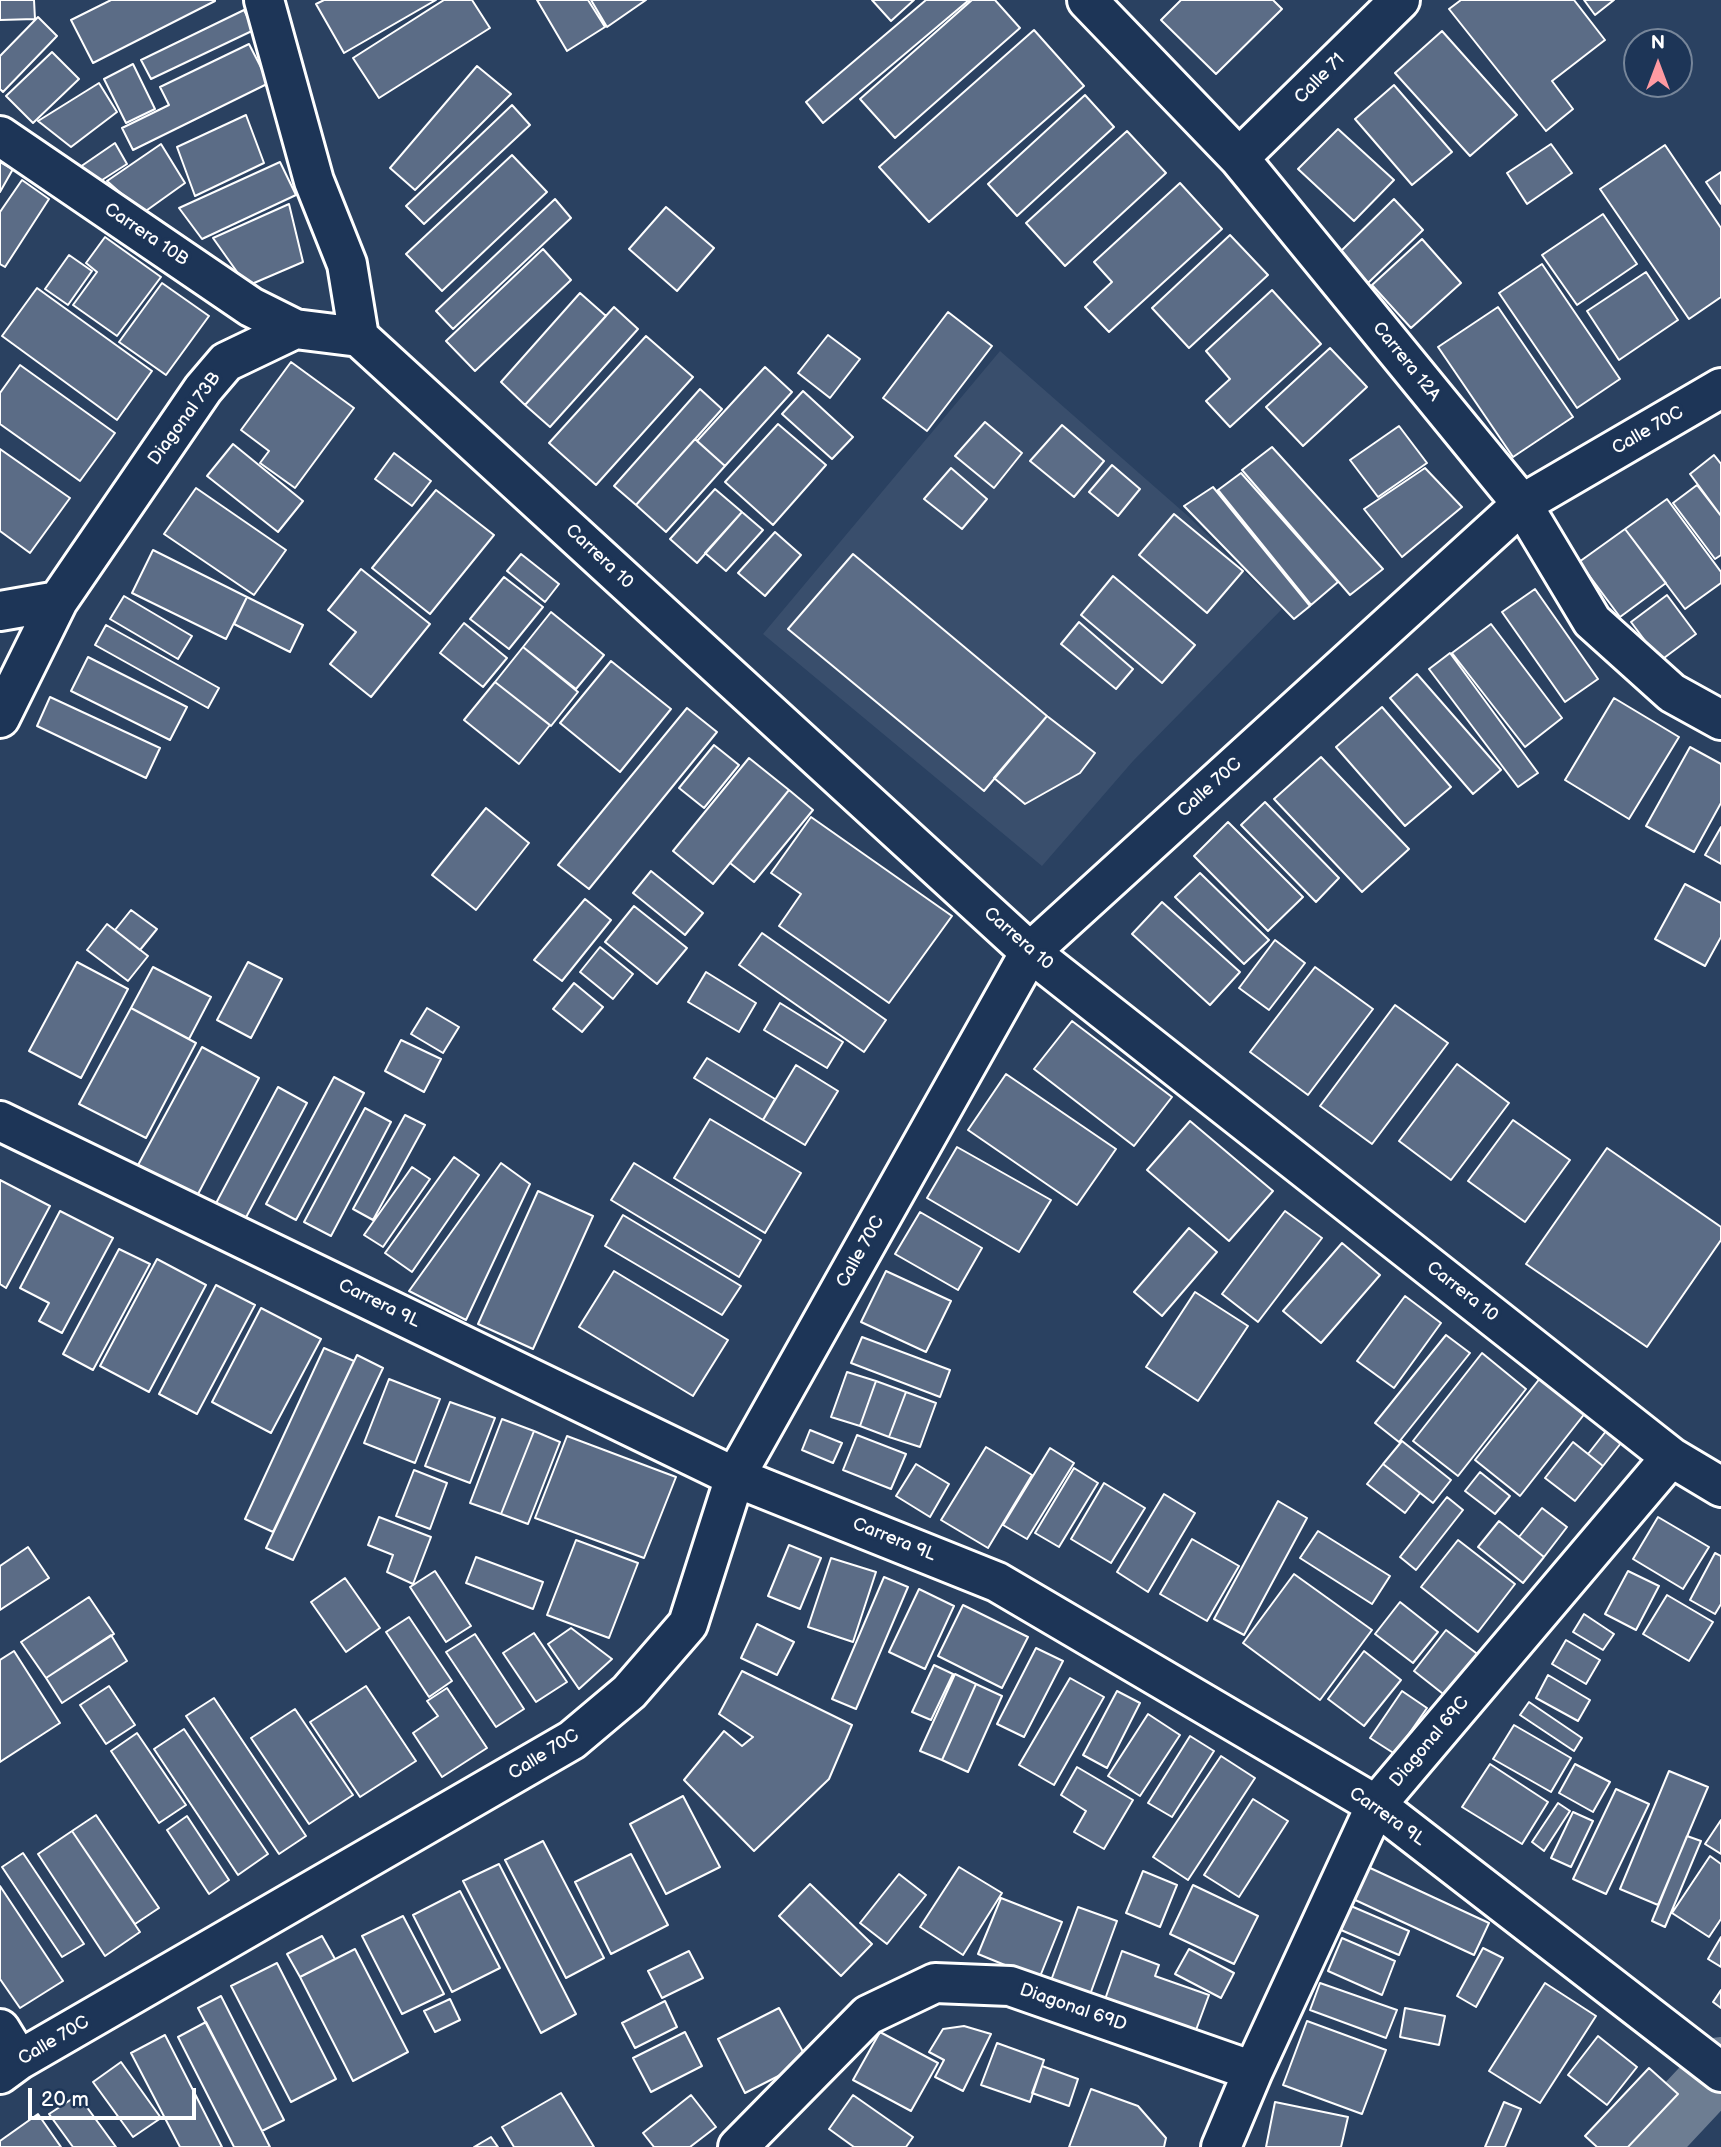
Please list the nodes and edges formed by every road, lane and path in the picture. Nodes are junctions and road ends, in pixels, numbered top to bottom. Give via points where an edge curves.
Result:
1 (264, 0) edge
2 (1087, 0) edge
3 (1400, 0) edge
4 (0, 136) edge
5 (1240, 158) junction
6 (295, 329) junction
7 (359, 337) junction
8 (1721, 388) edge
9 (1522, 505) junction
10 (58, 601) junction
11 (0, 611) edge
12 (0, 718) edge
13 (1721, 720) edge
14 (1030, 952) junction
15 (0, 1121) edge
16 (1671, 1457) junction
17 (735, 1477) junction
18 (1721, 1487) edge
19 (1376, 1805) junction
20 (6, 2055) edge
21 (1708, 2062) edge
22 (1253, 2071) junction
23 (738, 2147) edge
24 (1221, 2147) edge

1 - 7 street via 314,181 347,264
2 - 5 street, Carrera 12A
3 - 5 street, Calle 71
4 - 6 street, Carrera 10B via 251,307
5 - 9 street, Carrera 12A
6 - 7 street
6 - 10 street, Diagonal 73B via 226,362
7 - 14 street, Carrera 10
8 - 9 street, Calle 70C
9 - 13 street, Carrera 12A via 1592,621 1672,693
9 - 14 street, Calle 70C
10 - 11 street
10 - 12 street, Diagonal 73B
14 - 16 street, Carrera 10
14 - 17 street, Calle 70C
15 - 17 street, Carrera 9L
16 - 18 street, Carrera 10
16 - 19 street, Diagonal 69C
17 - 19 street, Carrera 9L via 996,1582
17 - 20 street, Calle 70C via 688,1624 629,1692 572,1740
19 - 21 street, Carrera 9L
19 - 22 street, Diagonal 69C
22 - 23 street, Diagonal 69D via 1010,1986 935,1983 868,2015
22 - 24 street, Diagonal 69C

